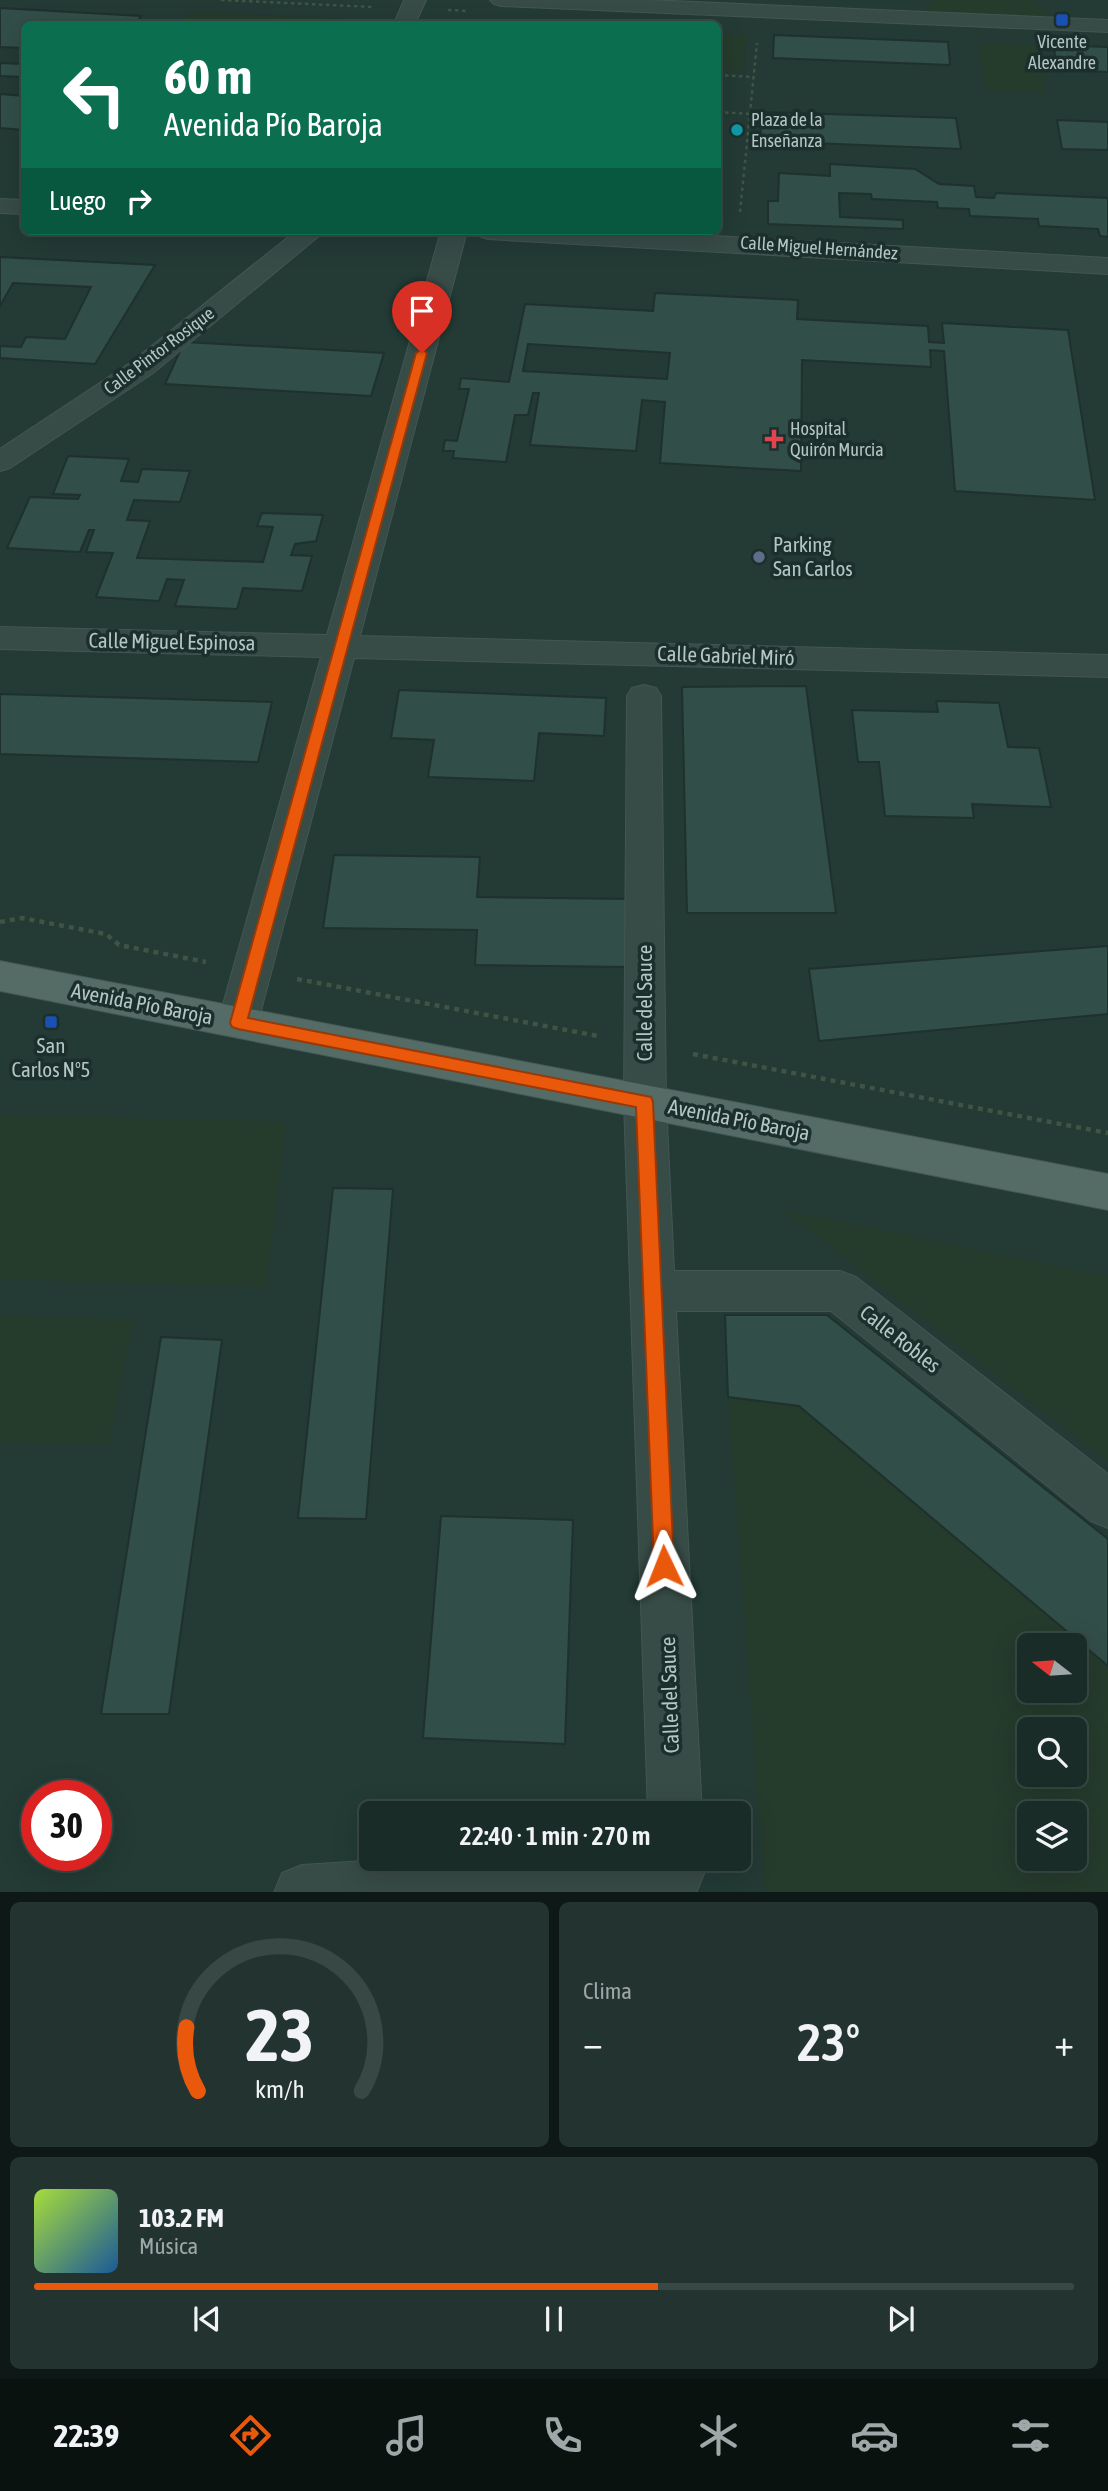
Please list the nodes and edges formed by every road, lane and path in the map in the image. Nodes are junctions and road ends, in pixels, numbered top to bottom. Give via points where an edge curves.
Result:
1 (415, 0) edge
2 (501, 0) edge
3 (528, 1) edge
4 (706, 4) edge
5 (760, 11) junction
6 (406, 21) edge
7 (1108, 26) edge
8 (721, 75) edge
9 (754, 77) junction
10 (721, 112) edge
11 (750, 114) junction
12 (0, 206) edge
13 (21, 207) edge
14 (307, 235) edge
15 (453, 235) edge
16 (571, 235) edge
17 (737, 243) junction
18 (1108, 266) edge
19 (0, 463) edge
20 (0, 638) edge
21 (343, 645) junction
22 (1108, 666) edge
23 (644, 696) dead end
24 (0, 922) edge
25 (253, 971) junction
26 (0, 976) edge
27 (238, 1023) junction
28 (645, 1045) junction
29 (645, 1102) junction
30 (1108, 1133) edge
31 (1108, 1192) edge
32 (652, 1290) junction
33 (1108, 1504) edge
34 (674, 1801) edge
35 (678, 1874) edge
36 (302, 1892) edge

1 - 6 street
2 - 3 street
3 - 4 street
4 - 5 street
5 - 7 street
5 - 9 path
8 - 9 path
9 - 11 path
10 - 11 path
11 - 17 path
12 - 13 street
14 - 19 street, Calle Pintor Rosique via 143,368
15 - 21 street
16 - 17 street, Calle Miguel Hernández
17 - 18 street, Calle Miguel Hernández
20 - 21 street, Calle Miguel Espinosa
21 - 22 street, Calle Gabriel Miró
21 - 25 street
23 - 28 street, Calle del Sauce
24 - 25 path via 22,918 82,929 106,934 119,945
25 - 27 street
25 - 28 path
26 - 27 main road, Avenida Pío Baroja
27 - 29 main road, Avenida Pío Baroja
28 - 29 street, Calle del Sauce
28 - 30 path
29 - 31 main road, Avenida Pío Baroja
29 - 32 street, Calle del Sauce
32 - 33 street, Calle Robles via 840,1291
32 - 34 street, Calle del Sauce
35 - 36 street

